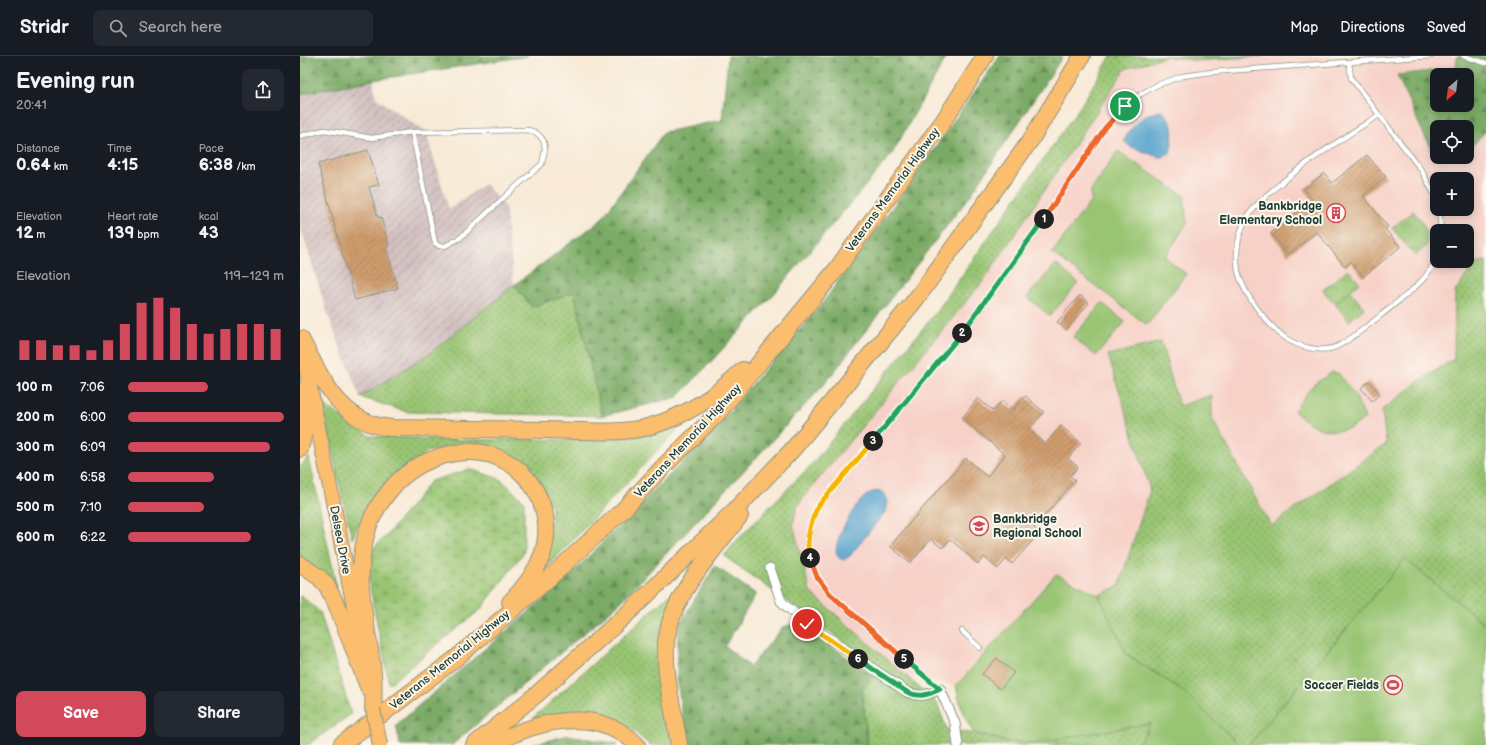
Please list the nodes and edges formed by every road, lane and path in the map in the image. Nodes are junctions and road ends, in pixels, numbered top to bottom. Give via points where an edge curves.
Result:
1 (985, 56) edge
2 (1082, 56) edge
3 (1431, 56) edge
4 (1463, 56) edge
5 (1348, 62) junction
6 (1486, 63) edge
7 (1379, 115) junction
8 (412, 132) junction
9 (300, 136) edge
10 (1430, 186) edge
11 (1430, 268) edge
12 (300, 337) edge
13 (763, 358) junction
14 (309, 382) junction
15 (300, 449) edge
16 (755, 489) junction
17 (300, 564) edge
18 (770, 568) dead end
19 (962, 631) dead end
20 (474, 642) junction
21 (980, 648) dead end
22 (364, 659) junction
23 (940, 689) junction
24 (370, 690) joint
25 (374, 709) junction
26 (341, 745) edge
27 (380, 745) edge
28 (474, 745) edge
29 (493, 745) edge
30 (637, 745) edge
31 (678, 745) edge
32 (958, 745) edge

1 - 13 highway, Veterans Memorial Highway via 940,127 836,270
2 - 16 highway via 1030,141 916,299 794,449
3 - 5 lane
4 - 6 lane
5 - 7 lane via 1351,78
5 - 23 lane via 1183,76 1157,85 1125,106 1105,128 1036,231 971,321 818,506 812,518 808,541 812,568 817,577 840,604
7 - 10 lane via 1422,170
7 - 11 lane via 1315,156 1271,192 1248,216 1241,232 1237,255 1238,272 1258,309 1280,334 1298,345 1327,349 1335,348 1352,337 1414,288
8 - 8 lane via 435,244 439,246 445,246 460,238 542,164 544,157 545,149 540,136 528,130
8 - 9 lane via 372,138 324,130
12 - 13 highway via 329,389 343,407 372,425 383,428 604,431 646,428 699,406 750,363
12 - 14 main road, Delsea Drive
13 - 20 highway, Veterans Memorial Highway via 718,413 623,510
14 - 15 highway via 304,395 304,428
14 - 22 main road, Delsea Drive
16 - 28 highway via 626,615 537,694
16 - 31 highway via 752,501 692,580 671,620 666,641 666,664
17 - 22 highway via 327,586
18 - 23 street via 781,601 807,624 915,696 923,696
19 - 21 lane
20 - 22 highway via 532,575 542,555 546,533 541,501 530,481 514,466 504,461 489,455 462,452 445,455 410,471 393,486 374,513 361,556
20 - 26 highway, Veterans Memorial Highway
22 - 24 highway
22 - 25 highway
23 - 32 street via 955,723
24 - 25 main road
25 - 27 main road, bridge
29 - 30 highway via 526,730 570,720 603,723 623,732

